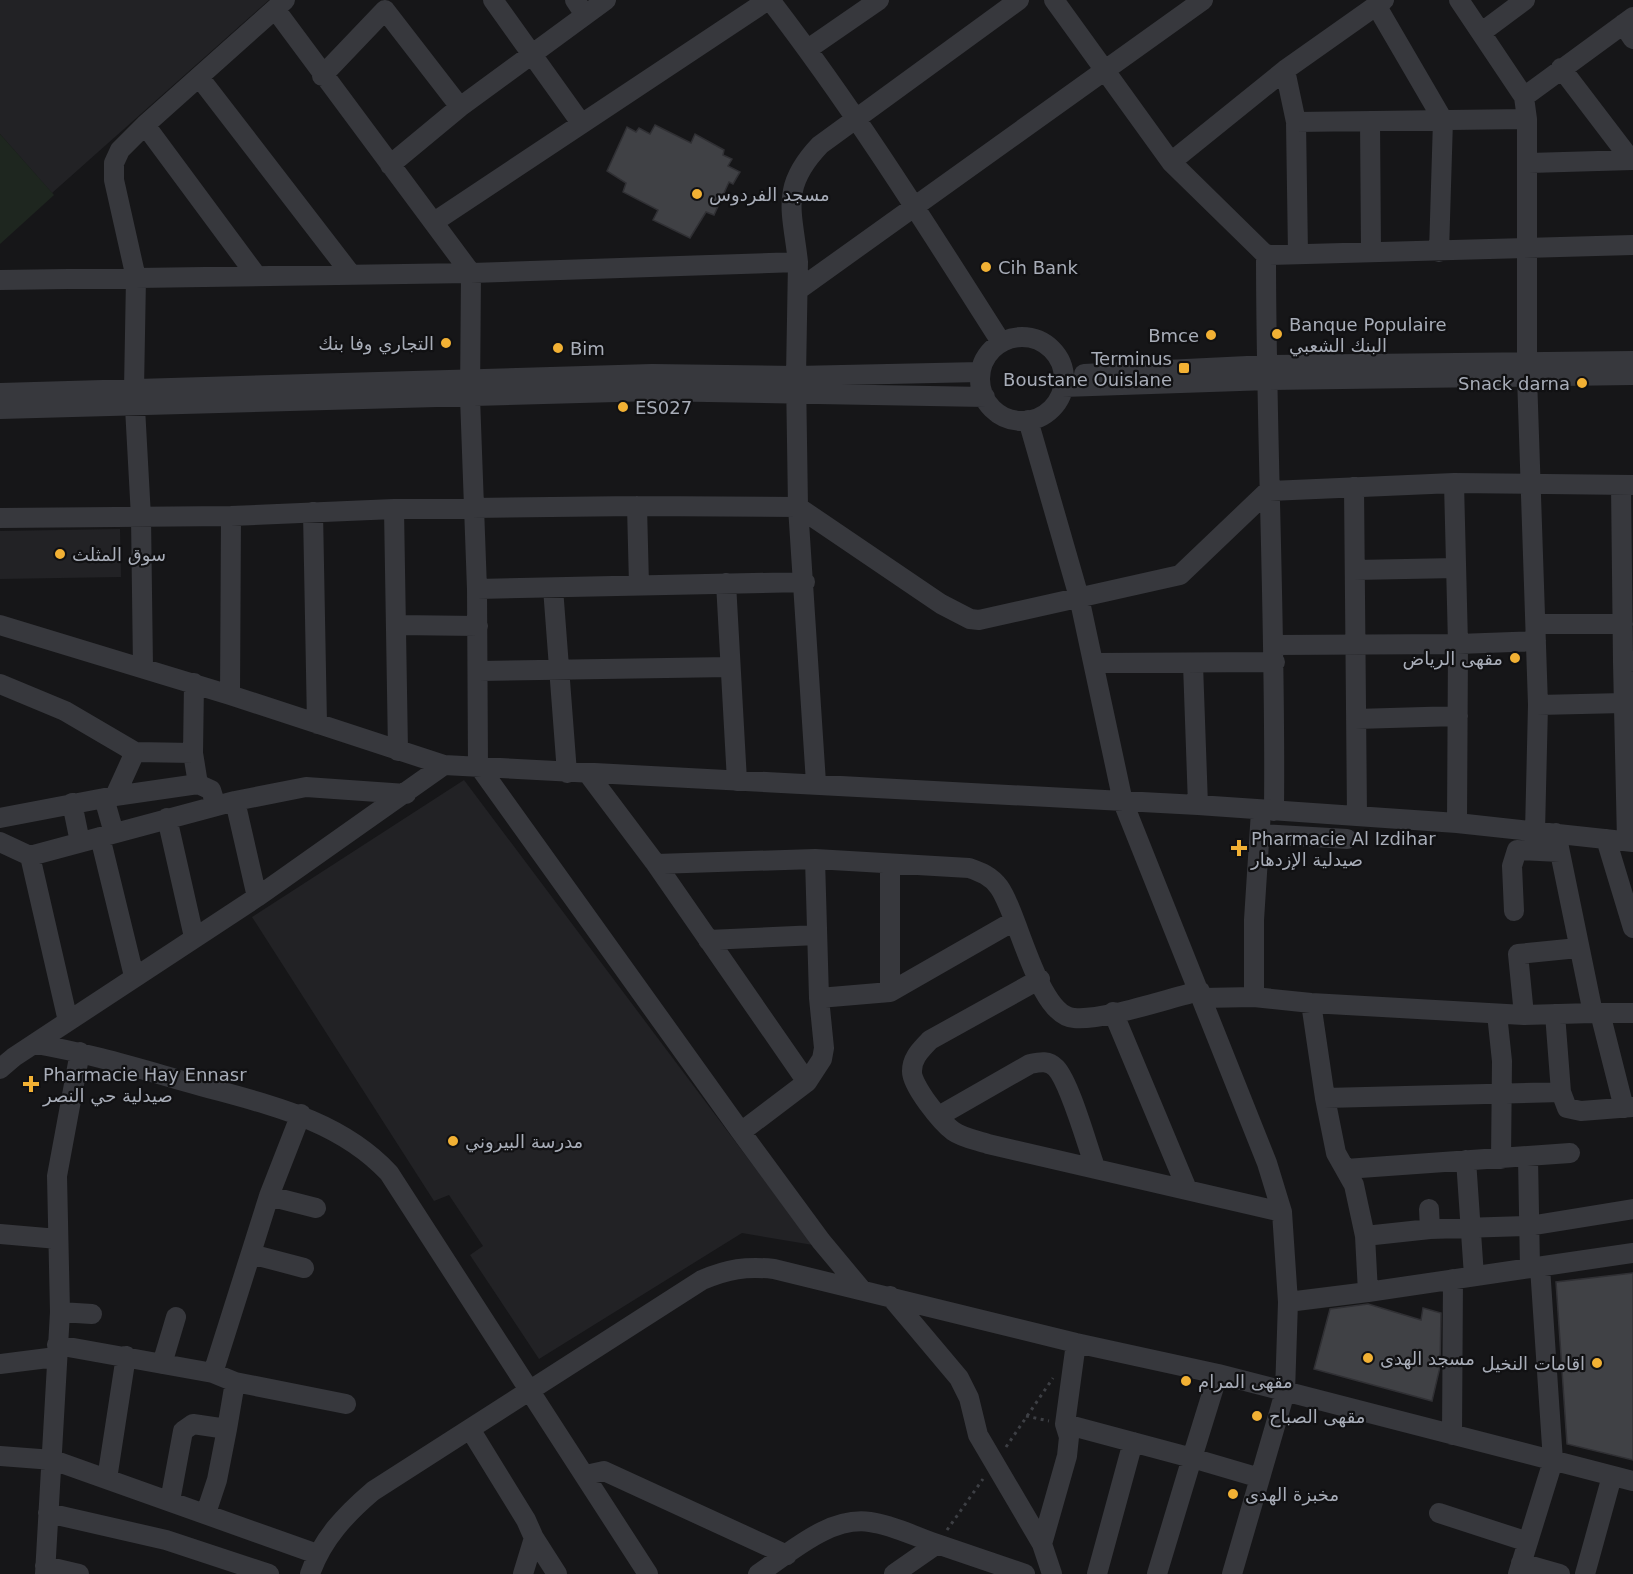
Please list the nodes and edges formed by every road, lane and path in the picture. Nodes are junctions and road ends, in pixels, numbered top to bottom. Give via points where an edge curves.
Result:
1 (493, 0) edge
2 (606, 0) edge
3 (769, 0) edge
4 (879, 0) edge
5 (1019, 0) edge
6 (1054, 0) edge
7 (1203, 0) edge
8 (1459, 0) edge
9 (1525, 0) edge
10 (1380, 3) edge
11 (280, 5) edge
12 (391, 5) edge
13 (580, 8) edge
14 (1630, 27) edge
15 (1482, 32) junction
16 (808, 49) junction
17 (532, 55) junction
18 (1561, 68) junction
19 (1285, 70) junction
20 (1106, 71) junction
21 (322, 76) junction
22 (200, 77) junction
23 (1524, 97) junction
24 (460, 107) junction
25 (1443, 120) junction
26 (1527, 120) junction
27 (857, 121) junction
28 (1370, 121) junction
29 (1296, 122) junction
30 (581, 123) junction
31 (145, 125) junction
32 (1632, 160) edge
33 (1171, 162) junction
34 (1529, 163) junction
35 (390, 165) junction
36 (915, 208) junction
37 (434, 222) junction
38 (1633, 245) edge
39 (1526, 250) junction
40 (1371, 252) junction
41 (1439, 252) junction
42 (1298, 254) junction
43 (1266, 255) junction
44 (798, 262) junction
45 (350, 273) junction
46 (471, 273) junction
47 (256, 275) junction
48 (136, 278) junction
49 (0, 280) edge
50 (798, 290) junction
51 (1001, 342) junction
52 (1633, 361) edge
53 (1527, 368) junction
54 (980, 372) junction
55 (1268, 373) junction
56 (1633, 375) edge
57 (1063, 381) junction
58 (796, 385) junction
59 (470, 388) junction
60 (0, 393) edge
61 (135, 397) junction
62 (985, 397) junction
63 (0, 410) edge
64 (1028, 420) junction
65 (1454, 483) junction
66 (1532, 483) junction
67 (1627, 485) edge
68 (1354, 487) junction
69 (1268, 491) junction
70 (637, 506) junction
71 (798, 507) junction
72 (475, 508) junction
73 (394, 509) junction
74 (312, 512) junction
75 (231, 516) junction
76 (141, 517) junction
77 (0, 519) edge
78 (1456, 568) junction
79 (1355, 570) junction
80 (805, 582) junction
81 (726, 583) junction
82 (639, 585) junction
83 (553, 588) junction
84 (1628, 589) edge
85 (477, 590) junction
86 (1079, 597) junction
87 (1623, 624) junction
88 (0, 625) edge
89 (397, 626) junction
90 (478, 626) junction
91 (1536, 633) junction
92 (1355, 644) junction
93 (1458, 644) junction
94 (1275, 653) junction
95 (1628, 662) edge
96 (1095, 663) junction
97 (1193, 664) junction
98 (730, 667) junction
99 (143, 668) junction
100 (559, 668) junction
101 (479, 671) junction
102 (194, 683) junction
103 (0, 684) edge
104 (230, 695) junction
105 (1624, 703) junction
106 (1538, 705) junction
107 (1458, 716) junction
108 (1356, 719) junction
109 (317, 724) junction
110 (1629, 736) edge
111 (398, 751) junction
112 (135, 752) junction
113 (193, 753) junction
114 (444, 765) junction
115 (478, 765) junction
116 (567, 773) junction
117 (588, 775) junction
118 (737, 781) junction
119 (816, 783) junction
120 (198, 784) junction
121 (406, 794) junction
122 (109, 797) junction
123 (1123, 802) junction
124 (72, 803) junction
125 (226, 804) junction
126 (1198, 805) junction
127 (1267, 811) junction
128 (1357, 816) junction
129 (0, 818) edge
130 (167, 818) junction
131 (1457, 823) junction
132 (1535, 832) junction
133 (1260, 834) junction
134 (107, 835) junction
135 (1347, 839) dead end
136 (1606, 839) junction
137 (1630, 841) edge
138 (0, 842) edge
139 (80, 842) junction
140 (1558, 842) junction
141 (30, 856) junction
142 (815, 860) junction
143 (656, 864) junction
144 (890, 864) junction
145 (257, 897) junction
146 (1514, 911) dead end
147 (1631, 915) edge
148 (1014, 921) junction
149 (817, 934) junction
150 (194, 937) junction
151 (708, 939) junction
152 (1578, 948) junction
153 (134, 976) junction
154 (1040, 979) junction
155 (890, 992) junction
156 (1201, 994) junction
157 (1254, 997) junction
158 (819, 998) junction
159 (1311, 1003) junction
160 (1113, 1012) junction
161 (1596, 1013) junction
162 (1633, 1013) edge
163 (1497, 1014) junction
164 (1555, 1014) junction
165 (1524, 1015) junction
166 (68, 1021) junction
167 (36, 1044) junction
168 (80, 1052) junction
169 (0, 1069) edge
170 (807, 1082) junction
171 (1501, 1092) junction
172 (1562, 1092) junction
173 (1325, 1098) junction
174 (1628, 1108) edge
175 (301, 1114) junction
176 (939, 1116) junction
177 (741, 1132) junction
178 (1570, 1153) dead end
179 (1528, 1158) junction
180 (1501, 1159) junction
181 (1467, 1160) junction
182 (1095, 1167) junction
183 (1346, 1169) junction
184 (1187, 1189) junction
185 (269, 1196) junction
186 (316, 1208) dead end
187 (1429, 1209) dead end
188 (1633, 1209) edge
189 (1282, 1212) junction
190 (1529, 1226) junction
191 (1469, 1227) junction
192 (1430, 1229) junction
193 (0, 1234) edge
194 (1365, 1236) junction
195 (58, 1239) junction
196 (1633, 1253) edge
197 (250, 1254) junction
198 (1535, 1267) junction
199 (304, 1268) dead end
200 (1474, 1276) junction
201 (1453, 1280) junction
202 (861, 1289) junction
203 (1368, 1292) junction
204 (890, 1296) junction
205 (1288, 1302) junction
206 (60, 1311) junction
207 (92, 1314) dead end
208 (176, 1317) dead end
209 (1076, 1343) junction
210 (56, 1351) junction
211 (126, 1356) junction
212 (0, 1364) edge
213 (162, 1364) junction
214 (1058, 1370) dead end
215 (213, 1373) junction
216 (1218, 1374) junction
217 (235, 1382) junction
218 (531, 1389) junction
219 (1285, 1392) junction
220 (346, 1404) dead end
221 (1026, 1416) junction
222 (1065, 1424) junction
223 (227, 1429) junction
224 (470, 1429) junction
225 (1452, 1435) junction
226 (1133, 1442) junction
227 (0, 1456) edge
228 (1192, 1458) junction
229 (53, 1460) junction
230 (1553, 1461) junction
231 (995, 1463) junction
232 (586, 1475) junction
233 (1612, 1476) junction
234 (1260, 1478) junction
235 (107, 1479) junction
236 (1633, 1481) edge
237 (170, 1501) junction
238 (48, 1513) junction
239 (206, 1513) junction
240 (1439, 1513) dead end
241 (534, 1538) junction
242 (1528, 1542) junction
243 (938, 1544) junction
244 (1042, 1544) junction
245 (317, 1554) junction
246 (787, 1555) junction
247 (1520, 1569) edge
248 (45, 1570) edge
249 (1017, 1573) edge
250 (79, 1574) edge
251 (269, 1574) edge
252 (310, 1574) edge
253 (523, 1574) edge
254 (557, 1574) edge
255 (648, 1574) edge
256 (758, 1574) edge
257 (894, 1574) edge
258 (1052, 1574) edge
259 (1097, 1574) edge
260 (1157, 1574) edge
261 (1232, 1574) edge
262 (1560, 1574) edge
263 (1585, 1574) edge

1 - 17 street
2 - 13 street
3 - 16 street
3 - 30 street
4 - 16 street
5 - 27 street
6 - 20 street
7 - 20 street
8 - 15 street
9 - 15 street
10 - 19 street
10 - 25 street
11 - 21 street
11 - 22 street
12 - 21 street
12 - 24 street
13 - 17 street
14 - 18 street
15 - 23 street
16 - 27 street
17 - 24 street
17 - 30 street
18 - 23 street
18 - 32 street
19 - 29 street
19 - 33 street
20 - 33 street
20 - 36 street
21 - 35 street
22 - 31 street
22 - 45 street
23 - 26 street
24 - 35 street
25 - 26 street
25 - 28 street
25 - 41 street
26 - 34 street
27 - 36 street
27 - 44 street via 820,145 798,171 792,195
28 - 29 street
28 - 40 street
29 - 42 street
30 - 37 street
31 - 47 street
31 - 48 street via 120,150 113,171
32 - 34 street
33 - 43 street
34 - 39 street
35 - 37 street
36 - 50 street
36 - 51 street
37 - 46 street
38 - 39 street
39 - 41 street
39 - 53 street
40 - 41 street
40 - 42 street
42 - 43 street
43 - 55 street
44 - 46 street
44 - 50 street
45 - 46 street
45 - 47 street
46 - 59 street
47 - 48 street
48 - 49 street
48 - 61 street
50 - 58 street
51 - 54 street via 991,350
51 - 57 street via 1028,337 1041,342 1056,356
52 - 53 street
53 - 55 street
53 - 56 street
53 - 66 street
54 - 58 street
54 - 62 street
55 - 57 street
55 - 69 street
57 - 64 street via 1051,409
58 - 59 street via 652,374
58 - 62 street
58 - 71 street
59 - 61 street
59 - 72 street
60 - 61 street
61 - 63 street
61 - 76 street
62 - 64 street via 1003,416
64 - 86 street
65 - 66 street
65 - 68 street
65 - 78 street
66 - 67 street
66 - 91 street
67 - 84 street
68 - 69 street
68 - 79 street
69 - 86 street via 1180,575
69 - 94 street
70 - 71 street
70 - 72 street
70 - 82 street
71 - 80 street
71 - 86 street via 941,604 970,619 992,618
72 - 73 street
72 - 85 street
73 - 74 street
73 - 89 street
74 - 75 street
74 - 109 street
75 - 76 street
75 - 104 street
76 - 77 street
76 - 99 street
78 - 79 street
78 - 93 street
79 - 92 street
80 - 81 street
80 - 119 street
81 - 82 street
81 - 98 street
82 - 83 street
83 - 85 street
83 - 100 street
84 - 87 street
85 - 90 street
86 - 96 street
87 - 91 street
87 - 95 street
88 - 99 street
89 - 90 street
89 - 111 street
90 - 101 street
91 - 93 street
91 - 106 street
92 - 93 street
92 - 94 street
92 - 108 street
93 - 107 street
94 - 97 street
94 - 127 street
95 - 105 street
96 - 97 street
96 - 123 street
97 - 126 street
98 - 100 street
98 - 118 street
99 - 102 street
100 - 101 street
100 - 116 street
101 - 115 street
102 - 104 street
102 - 113 street
103 - 112 street via 65,711
104 - 109 street
105 - 106 street
105 - 110 street
106 - 132 street
107 - 108 street
107 - 131 street
108 - 128 street
109 - 111 street
110 - 137 street
111 - 114 street
112 - 113 street
112 - 122 street
113 - 120 street
114 - 115 street
114 - 121 street
115 - 116 street
115 - 177 street
116 - 117 street
117 - 118 street
117 - 143 street
118 - 119 street
119 - 123 street
120 - 122 street
120 - 125 street
121 - 125 street via 306,787
121 - 145 street
122 - 124 street
122 - 134 street
123 - 126 street
123 - 156 street
124 - 129 street
124 - 139 street
125 - 130 street
125 - 145 street
126 - 127 street
127 - 128 street
127 - 133 street
128 - 131 street
130 - 134 street
130 - 150 street
131 - 132 street
132 - 140 street
133 - 135 street
133 - 157 street
134 - 139 street
134 - 153 street
136 - 137 street
136 - 140 street
136 - 147 street
138 - 141 street
139 - 141 street
140 - 146 street via 1517,850 1512,866
140 - 152 street
141 - 166 street
142 - 143 street
142 - 144 street
142 - 149 street
143 - 151 street
144 - 148 street via 969,868 982,873 1000,889
144 - 155 street
145 - 150 street
148 - 154 street
148 - 155 street
149 - 151 street
149 - 158 street
150 - 153 street
151 - 170 street
152 - 161 street
152 - 165 street via 1518,954
153 - 166 street
154 - 160 street via 1056,1011 1064,1017 1085,1018
154 - 176 street via 930,1040 918,1053 911,1072 915,1084
155 - 158 street
156 - 157 street
156 - 160 street
156 - 189 street via 1267,1163
157 - 159 street
158 - 170 street via 824,1048 818,1068
159 - 163 street
159 - 173 street
160 - 184 street
161 - 162 street
161 - 164 street
161 - 174 street
163 - 165 street
163 - 171 street
164 - 165 street
164 - 172 street
166 - 167 street
167 - 168 street
167 - 169 street
168 - 175 street
168 - 195 street via 57,1176
170 - 177 street
171 - 172 street
171 - 173 street
171 - 180 street
172 - 174 street via 1564,1103 1572,1111
173 - 183 street via 1336,1154
175 - 185 street
175 - 218 street via 369,1151 389,1173
176 - 182 street via 964,1137
176 - 182 street via 1030,1064 1050,1063 1065,1083
177 - 202 street
178 - 179 street
179 - 180 street
179 - 190 street
180 - 181 street
181 - 183 street
181 - 191 street
182 - 184 street
183 - 194 street via 1354,1185
184 - 189 street
185 - 186 street
185 - 197 street
187 - 192 street
188 - 190 street
189 - 205 street
190 - 191 street
190 - 198 street
191 - 192 street
191 - 200 street
192 - 194 street
193 - 195 street
194 - 203 street
195 - 206 street
196 - 198 street
197 - 199 street
197 - 215 street
198 - 200 street
198 - 230 street
200 - 201 street
201 - 203 street
201 - 225 street
202 - 204 street
202 - 218 street via 774,1269 727,1269 702,1280
203 - 205 street
204 - 209 street
204 - 231 street via 959,1378 969,1398 978,1435
205 - 219 street
206 - 207 street
206 - 210 street
208 - 213 street
209 - 216 street
209 - 222 street
210 - 211 street
210 - 212 street
210 - 229 street
211 - 213 street
211 - 235 street
213 - 215 street
214 - 221 path
215 - 217 street
216 - 219 street
216 - 228 street
217 - 220 street
217 - 223 street
218 - 224 street
218 - 232 street
219 - 225 street
219 - 234 street
221 - 222 path
221 - 231 path
222 - 226 street
222 - 244 street via 1069,1437 1067,1456
223 - 237 street via 193,1424 183,1431
223 - 239 street
224 - 241 street
224 - 245 street via 373,1491 334,1529
225 - 230 street
226 - 228 street
226 - 259 street
227 - 229 street
228 - 234 street
228 - 260 street
229 - 235 street
229 - 238 street
230 - 233 street
230 - 242 street
231 - 243 path
231 - 244 street
232 - 246 street via 603,1471
232 - 255 street
233 - 236 street
233 - 263 street
234 - 261 street
235 - 237 street
237 - 239 street
238 - 248 street
238 - 251 street via 166,1540
239 - 245 street
240 - 242 street
241 - 253 street
241 - 254 street
242 - 247 street
243 - 246 street via 871,1522 849,1522 826,1529
243 - 249 street
243 - 257 street
244 - 258 street
245 - 252 street
246 - 256 street
247 - 262 street
248 - 250 street

